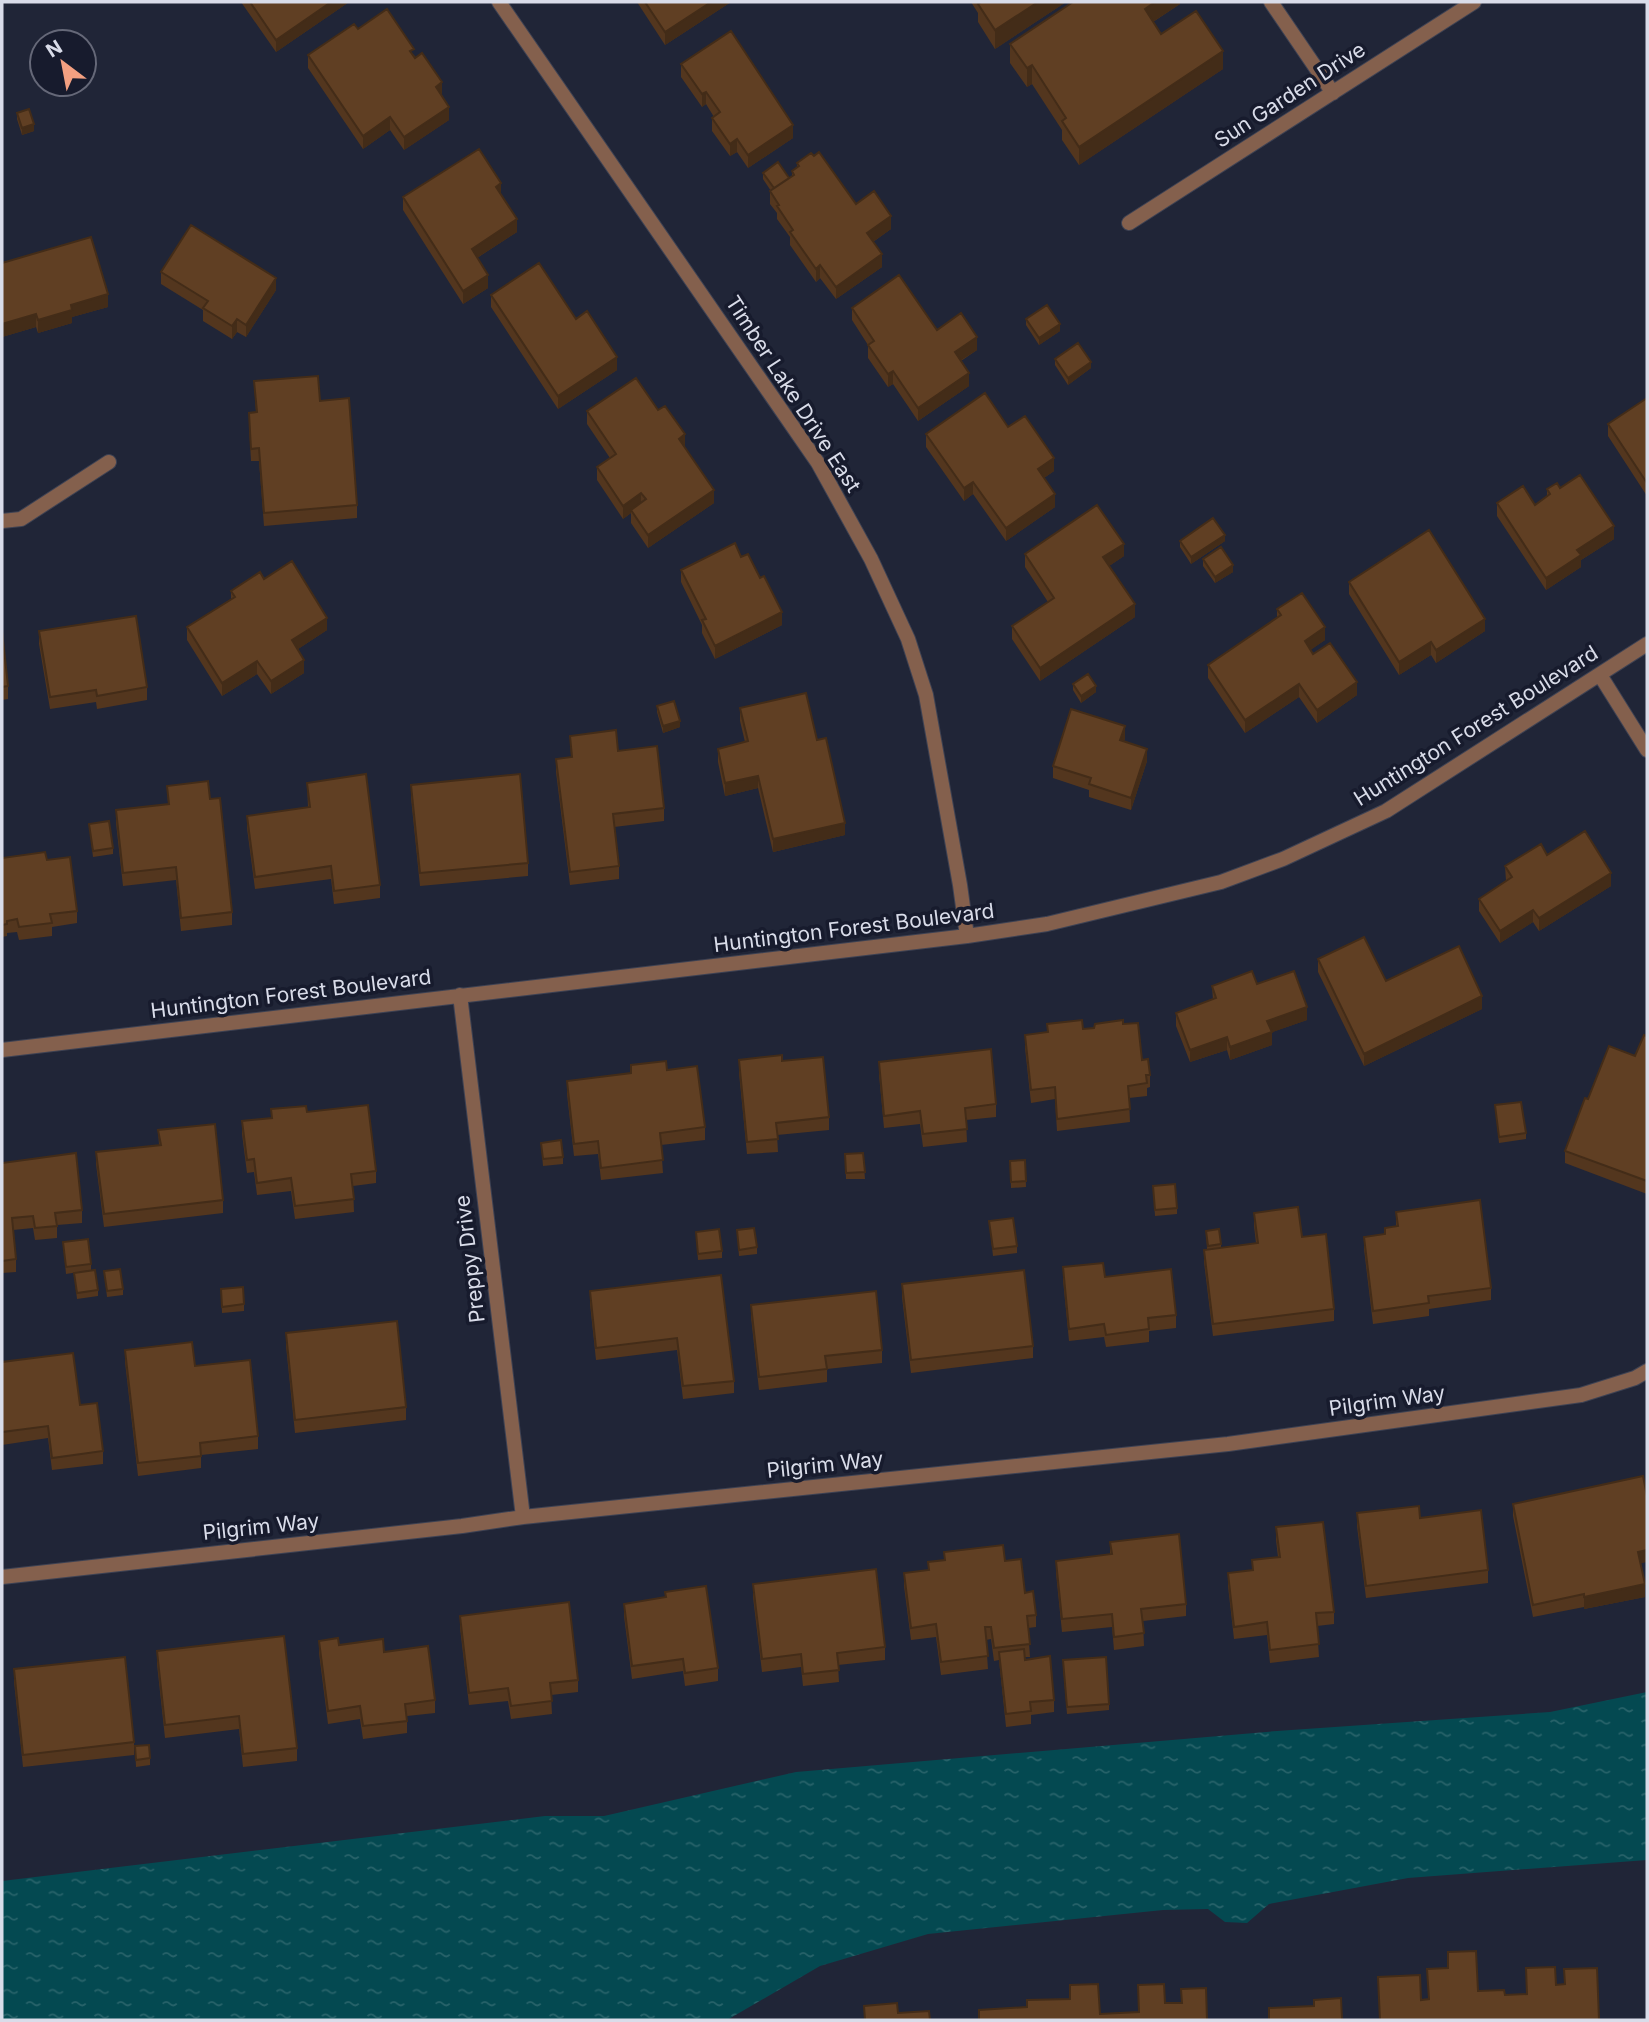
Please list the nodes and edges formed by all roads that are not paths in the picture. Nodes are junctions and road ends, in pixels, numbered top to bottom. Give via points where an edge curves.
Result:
1 (499, 2) edge
2 (1271, 2) edge
3 (1474, 2) edge
4 (1333, 93) junction
5 (1129, 223) dead end
6 (109, 462) dead end
7 (2, 521) edge
8 (1647, 644) edge
9 (1600, 675) junction
10 (1647, 750) edge
11 (967, 936) junction
12 (460, 995) junction
13 (2, 1050) edge
14 (1647, 1371) edge
15 (523, 1517) junction
16 (2, 1577) edge

1 - 11 street, Timber Lake Drive East via 818,463 871,559 908,639 926,695
2 - 4 street
3 - 4 street, Sun Garden Drive
4 - 5 street, Sun Garden Drive
6 - 7 street via 21,519
8 - 9 street, Huntington Forest Boulevard
9 - 10 street
9 - 11 street, Huntington Forest Boulevard via 1386,811 1283,859 1221,882 1047,924
11 - 12 street, Huntington Forest Boulevard
12 - 13 street, Huntington Forest Boulevard
12 - 15 street, Preppy Drive
14 - 15 street, Pilgrim Way via 1581,1395 1228,1444
15 - 16 street, Pilgrim Way

